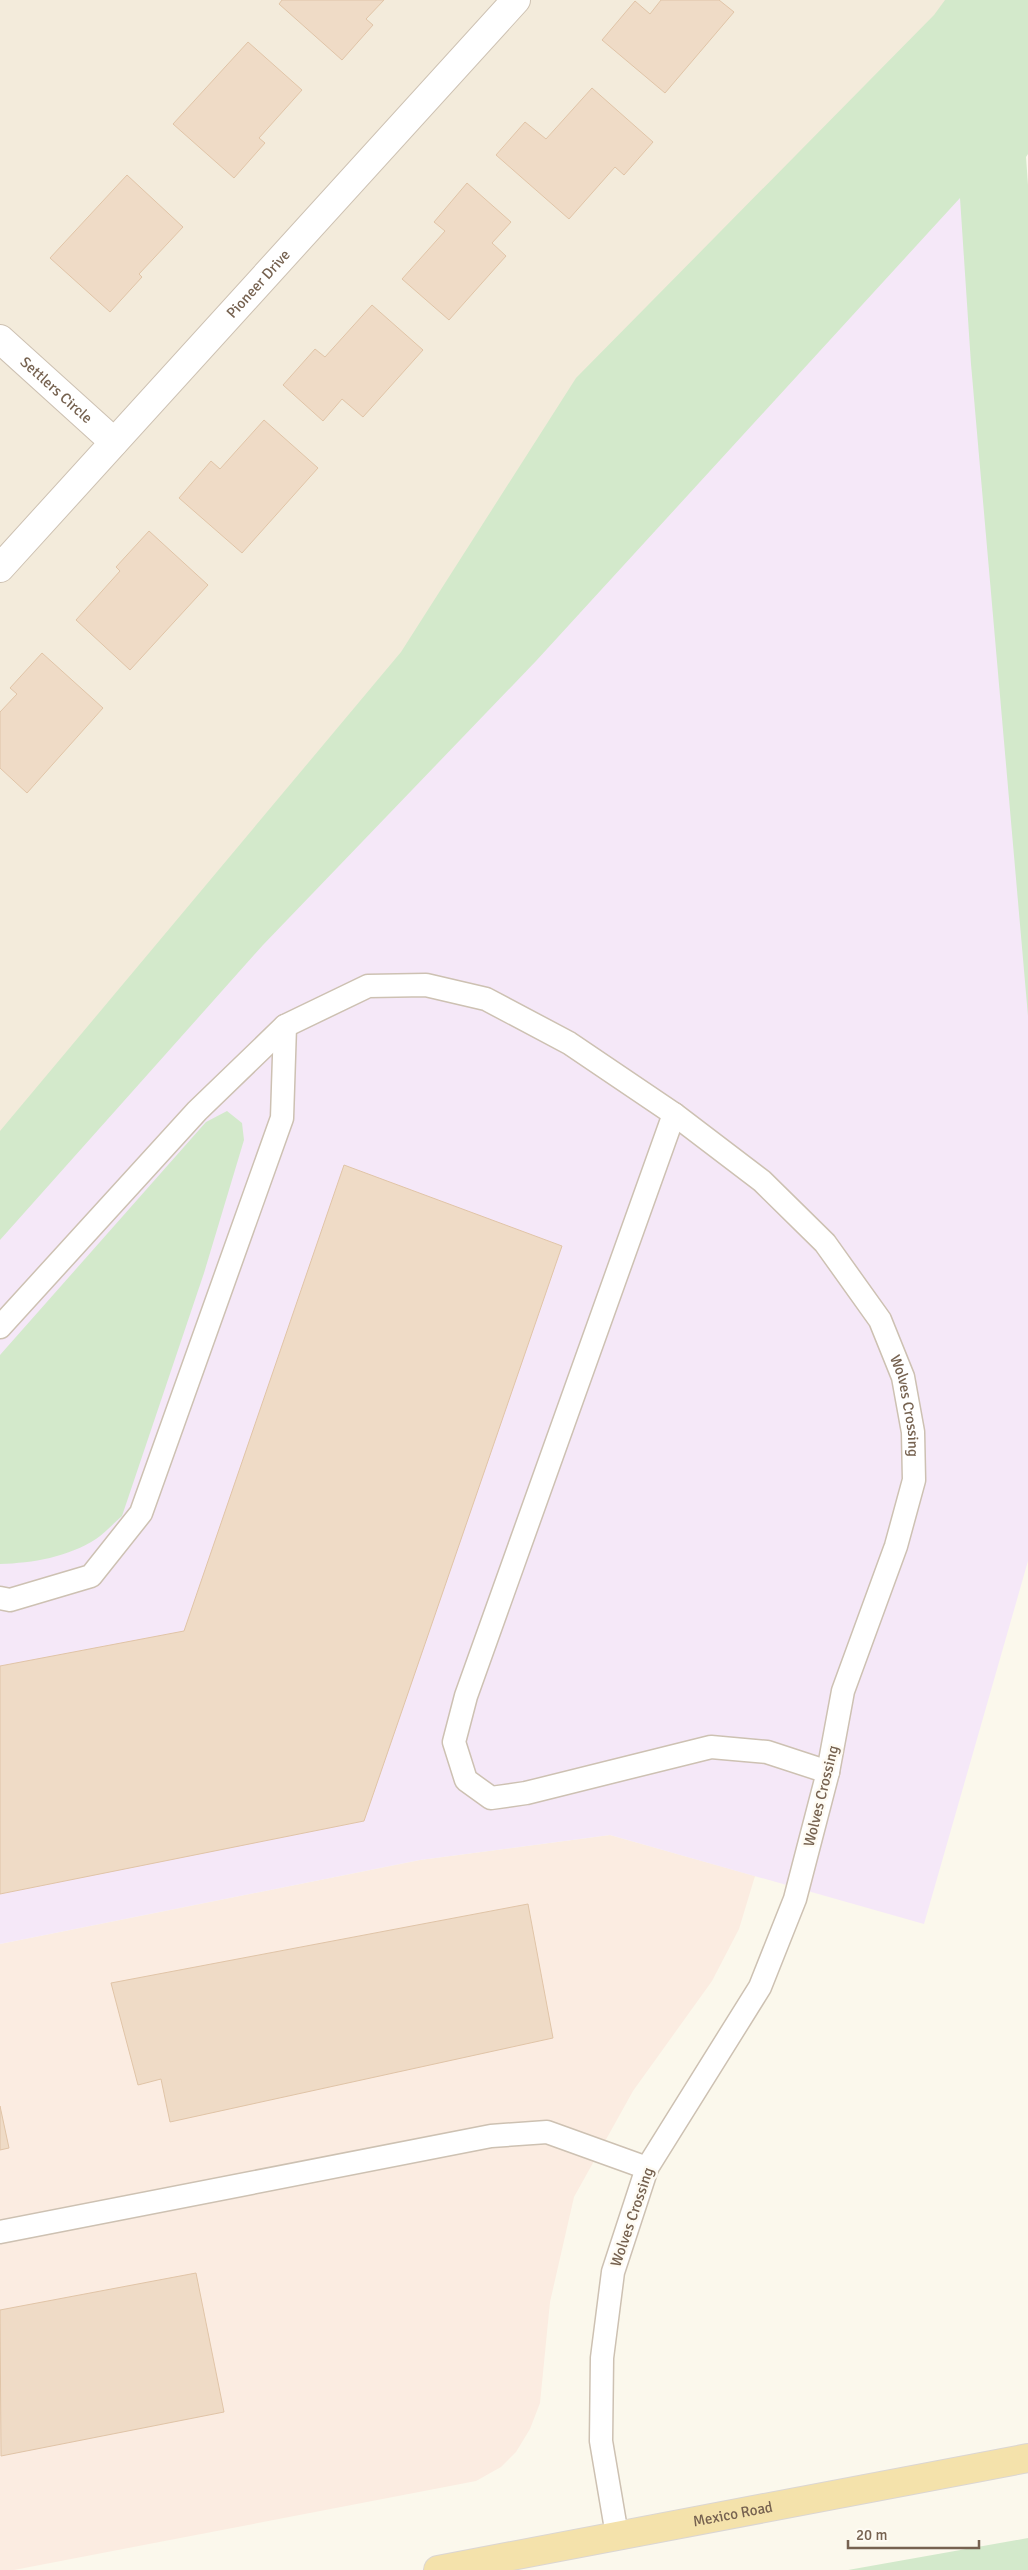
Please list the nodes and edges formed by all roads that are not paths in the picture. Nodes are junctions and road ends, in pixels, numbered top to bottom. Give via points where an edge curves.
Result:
1 (516, 0) edge
2 (0, 339) edge
3 (114, 442) junction
4 (0, 568) edge
5 (285, 1026) junction
6 (674, 1114) junction
7 (0, 1326) edge
8 (0, 1598) edge
9 (828, 1772) junction
10 (647, 2168) junction
11 (0, 2232) edge
12 (1028, 2458) edge
13 (617, 2535) junction
14 (438, 2570) edge

1 - 3 street, Pioneer Drive
2 - 3 street, Settlers Circle
3 - 4 street, Pioneer Drive
5 - 6 lane, Wolves Crossing via 368,986 426,985 486,999 569,1043
5 - 7 lane, Wolves Crossing via 197,1111
5 - 8 lane via 282,1118 141,1513 91,1576 10,1600
6 - 9 lane, Wolves Crossing via 762,1181 826,1243 880,1320 903,1376 913,1432 914,1480 896,1546 843,1691
6 - 9 lane via 466,1696 454,1742 466,1780 491,1798 526,1793 711,1748 767,1752
9 - 10 lane, Wolves Crossing via 795,1899 760,1987
10 - 11 lane via 547,2132 491,2136
10 - 13 lane, Wolves Crossing via 613,2272 602,2358 601,2441
12 - 13 main road, Mexico Road
13 - 14 main road, Mexico Road

